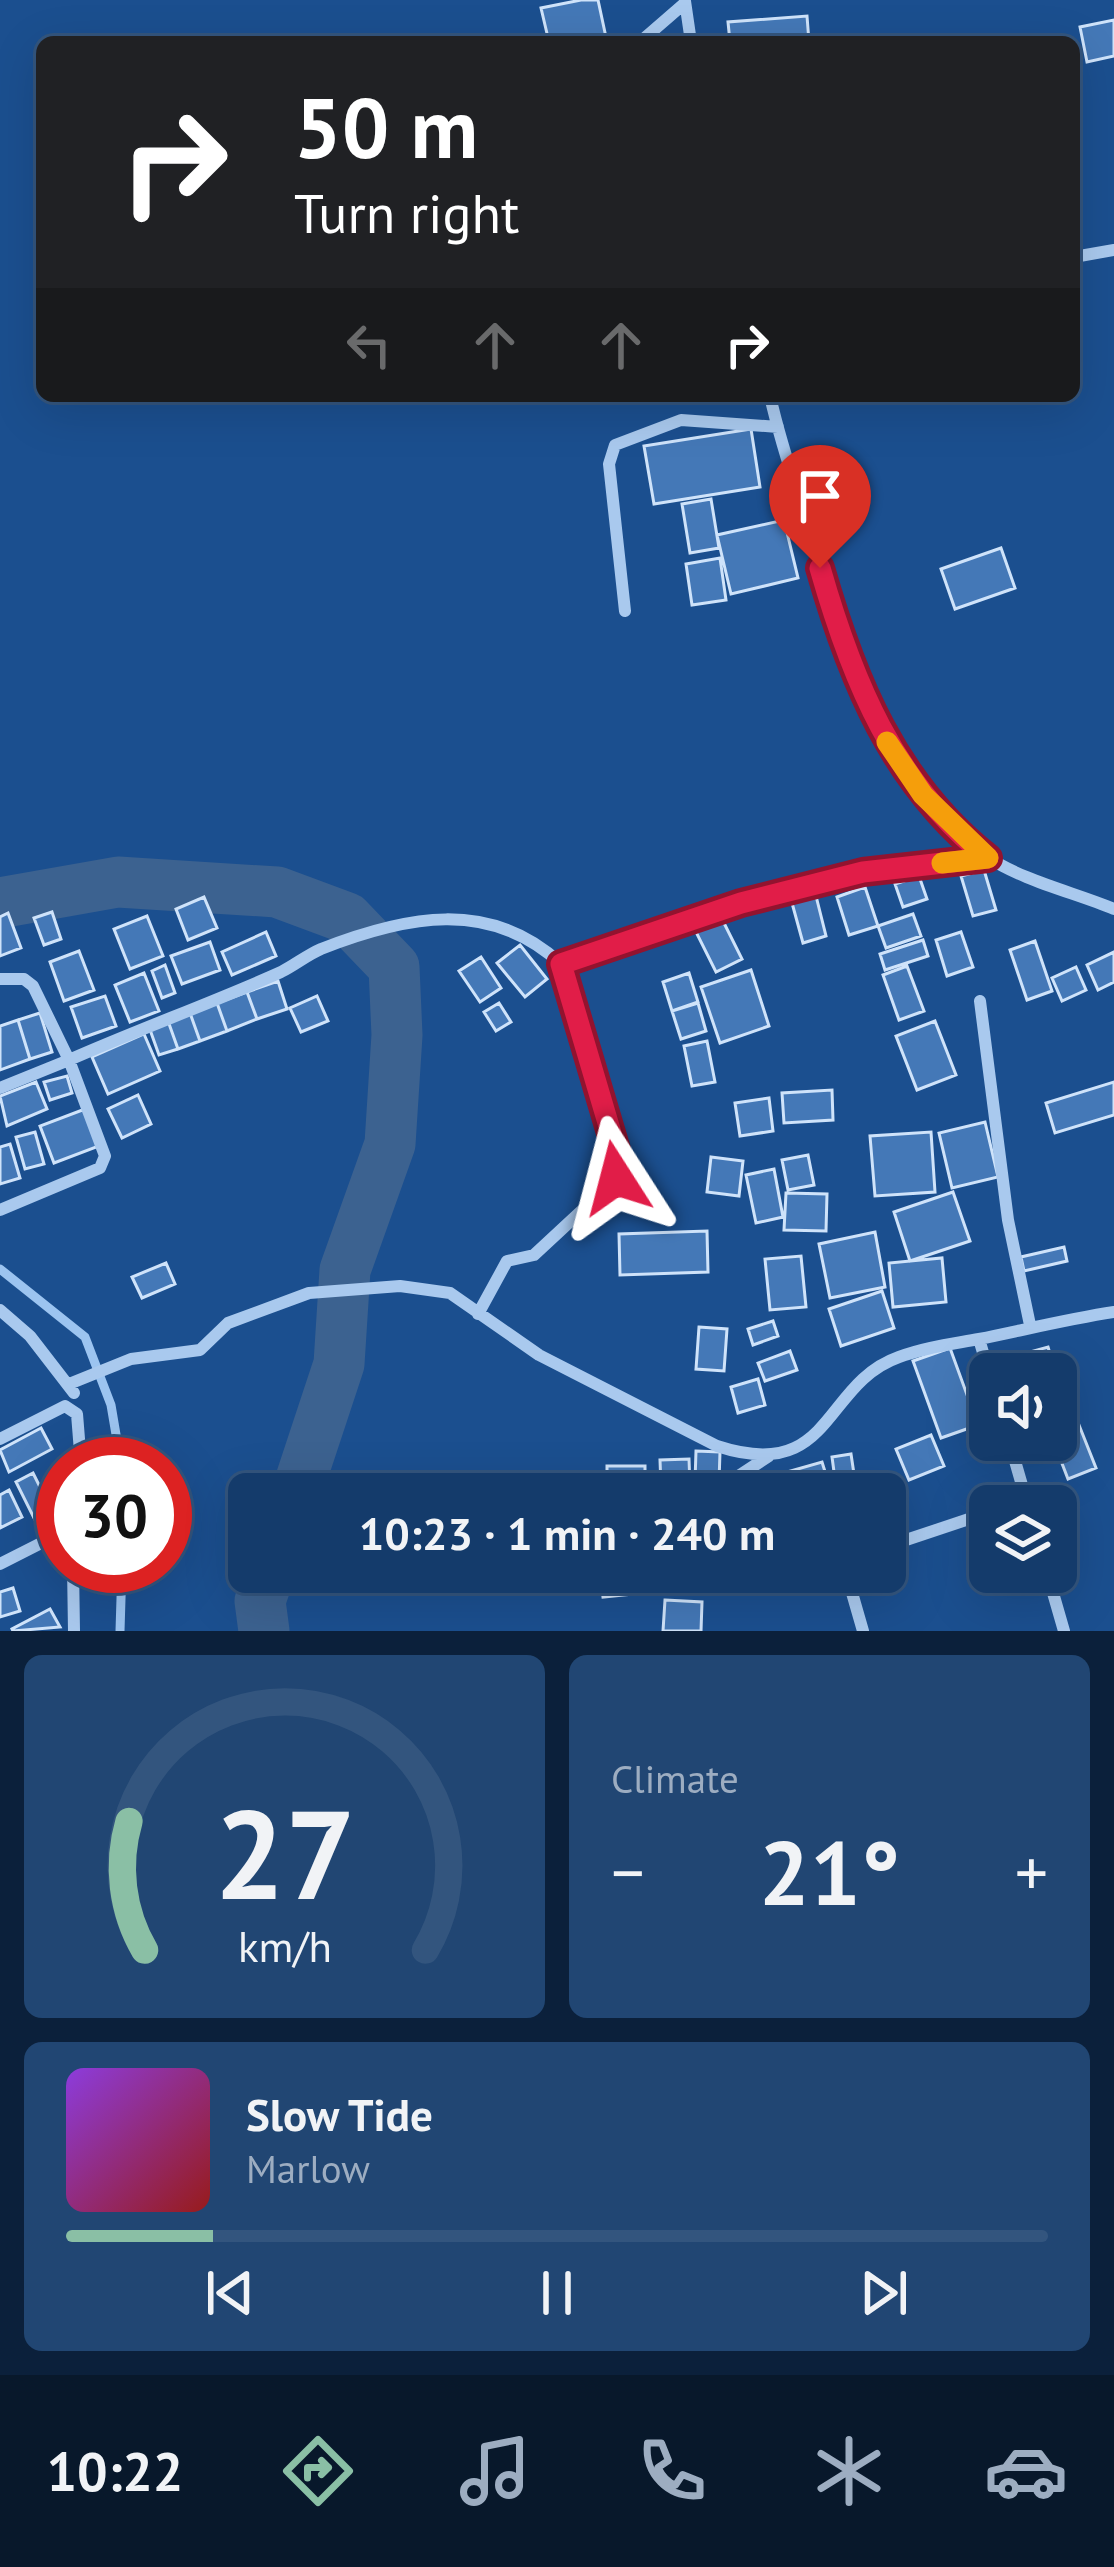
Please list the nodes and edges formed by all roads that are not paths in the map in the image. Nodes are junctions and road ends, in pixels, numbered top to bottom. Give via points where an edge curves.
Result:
1 (685, 2) edge
2 (647, 36) edge
3 (690, 36) edge
4 (1114, 250) edge
5 (1080, 255) edge
6 (772, 402) edge
7 (778, 427) junction
8 (625, 611) dead end
9 (988, 858) junction
10 (1114, 909) edge
11 (561, 964) junction
12 (0, 979) edge
13 (980, 1001) dead end
14 (69, 1060) junction
15 (0, 1088) edge
16 (0, 1210) edge
17 (0, 1310) edge
18 (1114, 1312) edge
19 (478, 1314) junction
20 (1030, 1325) junction
21 (979, 1339) junction
22 (983, 1353) edge
23 (73, 1390) junction
24 (79, 1437) edge
25 (0, 1439) edge
26 (770, 1455) junction
27 (743, 1473) edge
28 (969, 1519) edge
29 (906, 1539) edge
30 (36, 1546) edge
31 (0, 1564) edge
32 (73, 1593) edge
33 (852, 1593) edge
34 (1053, 1593) edge
35 (74, 1631) edge
36 (863, 1631) edge
37 (1064, 1631) edge

1 - 2 street
1 - 3 street
4 - 5 street
6 - 7 street
7 - 8 street via 681,420 615,445 609,464
7 - 9 street via 836,621 878,725 923,795
9 - 10 street
9 - 11 street via 863,872
11 - 14 street via 503,924 407,923 319,950
11 - 19 street via 619,1160 616,1178 534,1256 507,1262
12 - 14 street via 33,986
13 - 20 street
14 - 15 street
14 - 16 street via 105,1156 100,1168
17 - 23 street
18 - 20 street
19 - 23 street via 450,1293 380,1286 309,1292 228,1323 200,1350 131,1359
19 - 26 street via 538,1355 717,1446
20 - 21 street
21 - 22 street
21 - 26 street via 880,1365 820,1432
23 - 24 street
23 - 25 street
26 - 27 street
28 - 29 street
30 - 31 street
32 - 35 street
33 - 36 street
34 - 37 street

